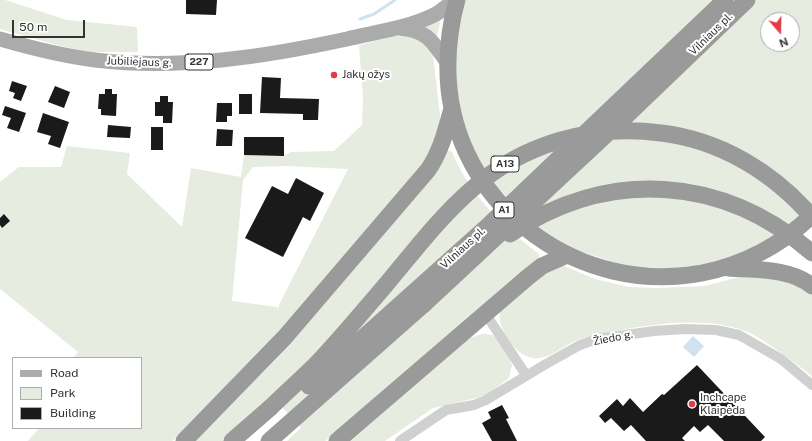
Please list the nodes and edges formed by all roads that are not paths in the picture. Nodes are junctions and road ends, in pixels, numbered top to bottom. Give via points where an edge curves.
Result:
1 (454, 0) edge
2 (457, 0) edge
3 (725, 0) edge
4 (746, 0) edge
5 (397, 28) junction
6 (0, 39) edge
7 (447, 62) junction
8 (452, 108) junction
9 (812, 216) edge
10 (812, 253) edge
11 (567, 255) junction
12 (725, 267) junction
13 (812, 286) edge
14 (423, 305) junction
15 (485, 314) junction
16 (526, 375) junction
17 (812, 385) edge
18 (278, 416) junction
19 (184, 441) edge
20 (232, 441) edge
21 (246, 441) edge
22 (269, 441) edge
23 (337, 441) edge
24 (400, 441) edge

1 - 5 main road, 227 via 436,14
2 - 7 highway
3 - 18 highway, Vilniaus pl. / A1, bridge via 490,224
4 - 14 highway, Vilniaus pl. / A1, bridge
5 - 6 main road, Jubiliejaus g. / 227 via 270,54 188,63 95,60 34,49
5 - 7 main road, 227 via 418,32 429,38
7 - 8 highway
8 - 11 highway via 465,149 491,193 504,209 540,240
8 - 19 highway via 436,159 428,170 285,337
9 - 12 highway via 760,253
9 - 18 highway, A13, bridge via 789,193 757,168 716,147 683,136 649,131 614,131 580,135 546,145 500,168 459,201 322,358
10 - 14 highway, bridge via 764,218 716,199 676,191 621,191 574,201 541,215 506,237
11 - 12 highway via 612,271 648,277 689,275
11 - 15 highway via 542,266
12 - 13 highway via 782,273 797,277
14 - 18 highway, Vilniaus pl. / A1
15 - 16 street
15 - 23 highway
16 - 17 street, Žiedo g. via 597,339 654,331 716,330 739,335 758,345 781,359
16 - 24 street, Žiedo g. via 474,406 446,410
18 - 20 highway, A13
18 - 21 highway, Vilniaus pl. / A1
18 - 22 highway, Vilniaus pl. / A1

